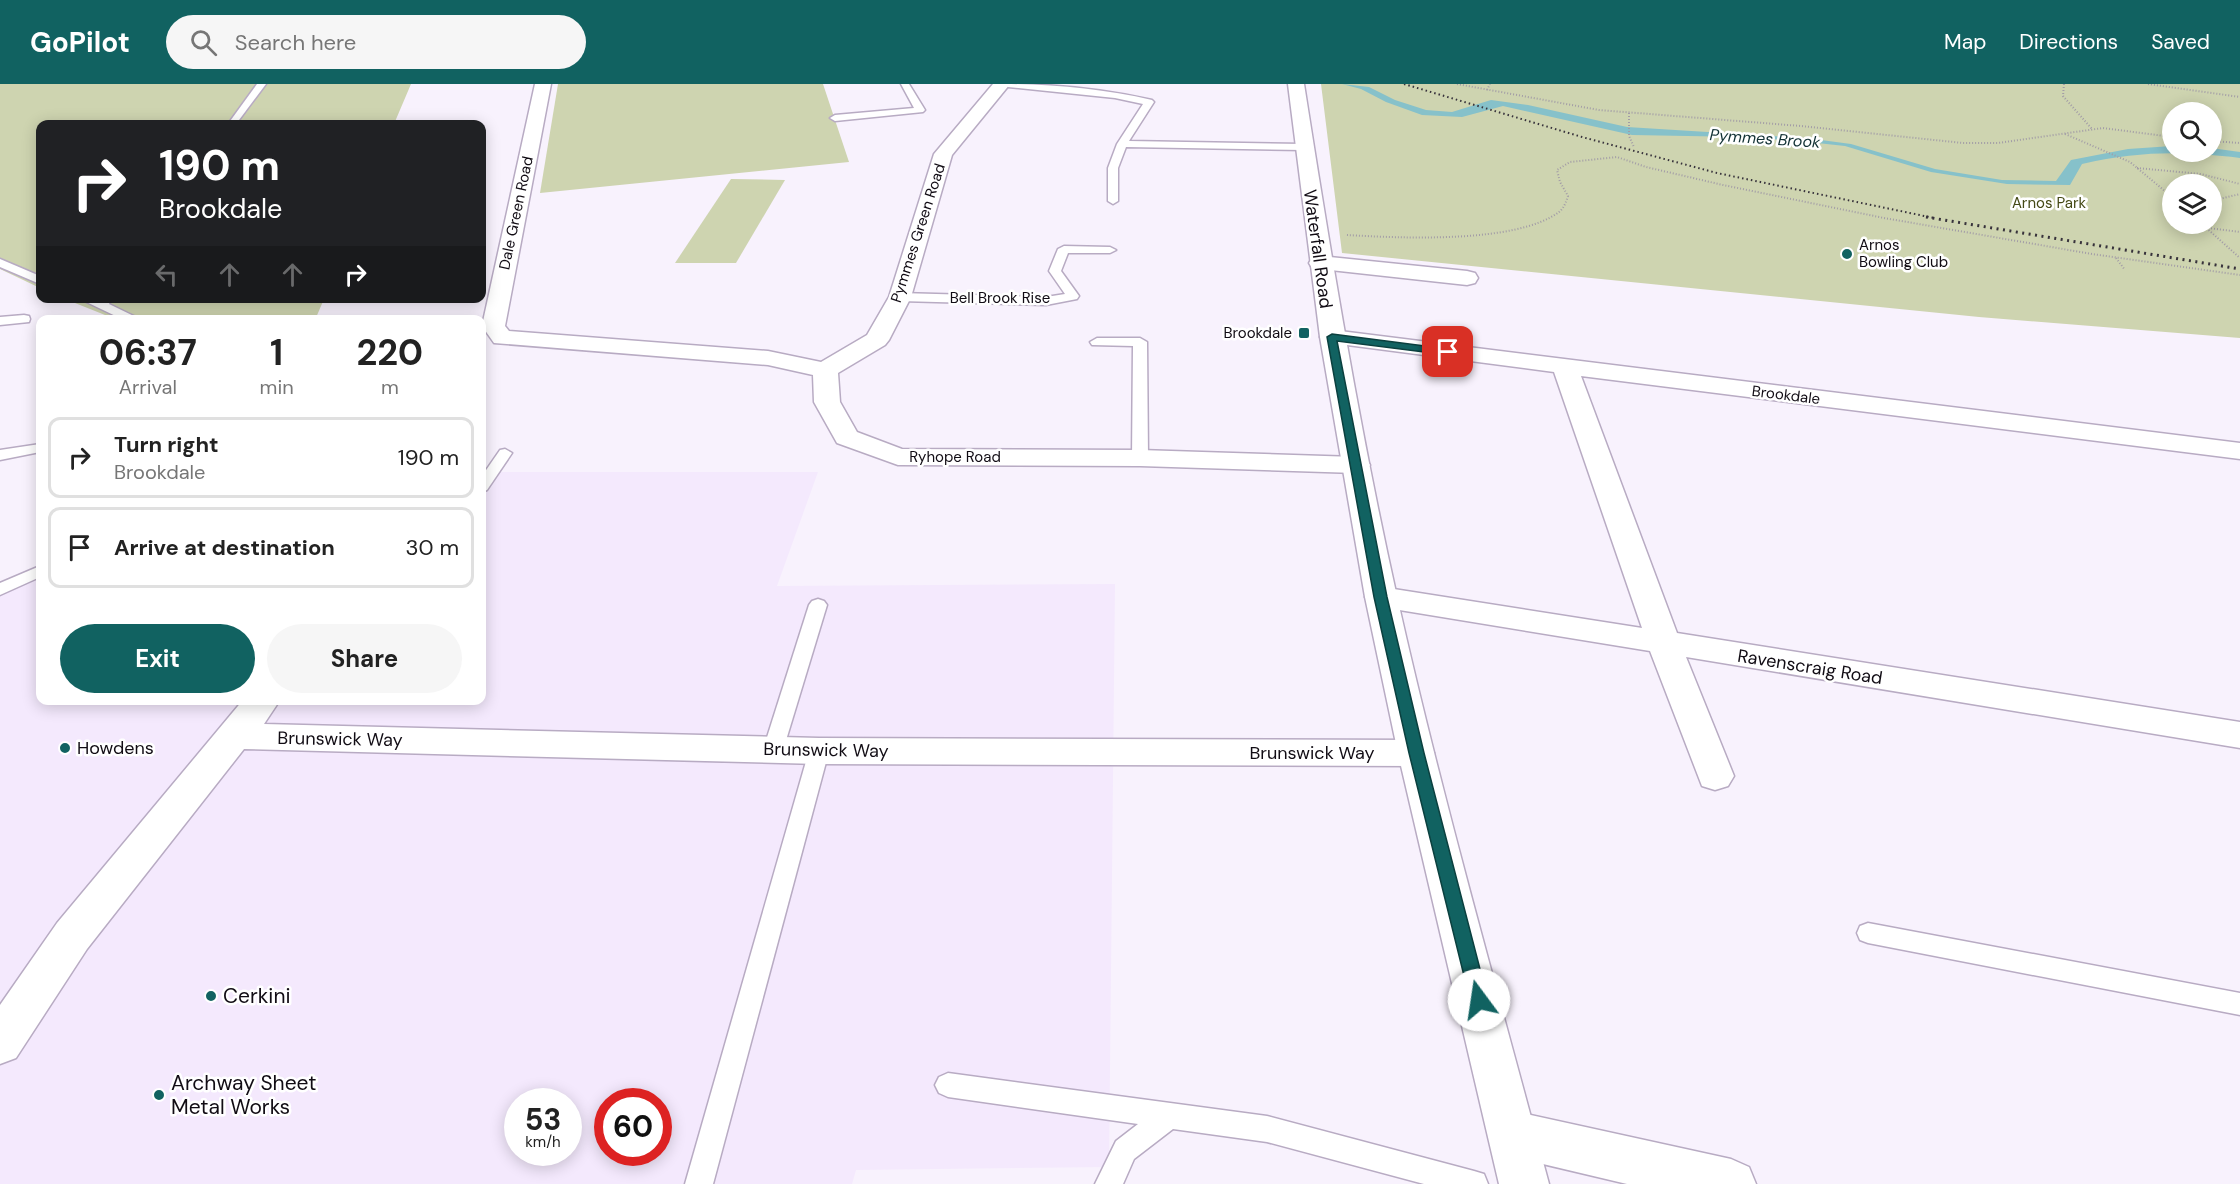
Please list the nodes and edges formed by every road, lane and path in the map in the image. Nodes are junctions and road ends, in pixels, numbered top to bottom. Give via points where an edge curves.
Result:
1 (261, 84) edge
2 (543, 84) edge
3 (905, 84) edge
4 (1002, 84) edge
5 (1008, 84) edge
6 (1296, 84) edge
7 (1456, 84) edge
8 (1490, 84) edge
9 (2064, 84) edge
10 (2148, 84) edge
11 (1143, 90) dead end
12 (1487, 90) junction
13 (2240, 96) edge
14 (1149, 102) junction
15 (1629, 113) junction
16 (835, 118) dead end
17 (235, 120) edge
18 (2092, 129) junction
19 (2065, 134) junction
20 (2162, 136) edge
21 (2222, 142) edge
22 (2240, 143) edge
23 (1122, 144) junction
24 (1304, 147) junction
25 (1634, 147) dead end
26 (2137, 168) junction
27 (2240, 184) edge
28 (2162, 189) edge
29 (2240, 194) edge
30 (2222, 198) edge
31 (1113, 201) dead end
32 (2222, 230) edge
33 (2240, 232) edge
34 (2214, 234) edge
35 (1318, 248) junction
36 (1110, 250) dead end
37 (2115, 258) junction
38 (2240, 258) edge
39 (0, 263) edge
40 (2125, 270) dead end
41 (2240, 275) edge
42 (36, 278) edge
43 (1467, 279) dead end
44 (900, 297) junction
45 (106, 303) edge
46 (127, 315) edge
47 (24, 319) dead end
48 (0, 321) edge
49 (1332, 337) junction
50 (1097, 342) dead end
51 (1565, 367) junction
52 (825, 370) junction
53 (36, 449) edge
54 (2240, 451) edge
55 (505, 453) dead end
56 (0, 455) edge
57 (1140, 458) junction
58 (1356, 465) junction
59 (486, 481) edge
60 (36, 573) edge
61 (0, 590) edge
62 (1381, 597) junction
63 (818, 605) dead end
64 (1664, 644) junction
65 (259, 705) edge
66 (2240, 735) edge
67 (237, 736) junction
68 (773, 750) junction
69 (819, 751) junction
70 (1416, 753) junction
71 (1715, 776) dead end
72 (1868, 933) dead end
73 (2240, 1004) edge
74 (0, 1043) edge
75 (948, 1085) dead end
76 (1169, 1116) junction
77 (1513, 1134) junction
78 (699, 1184) edge
79 (1109, 1184) edge
80 (1474, 1184) edge
81 (1524, 1184) edge
82 (1731, 1184) edge

1 - 17 lane
2 - 52 street, Dale Green Road via 493,327 502,338 768,358
3 - 16 lane via 920,110
4 - 44 street, Pymmes Green Road via 943,154
5 - 14 lane
6 - 24 street, Waterfall Road
7 - 12 path
8 - 12 path
9 - 18 path via 2063,96
10 - 13 path
11 - 14 lane
12 - 15 path
14 - 23 lane
15 - 19 path via 1963,142 1998,143
15 - 25 path via 1629,136
18 - 19 path
18 - 20 path
19 - 26 path
21 - 22 path
23 - 24 lane
23 - 31 lane via 1113,168
24 - 35 street, Waterfall Road
26 - 27 path via 2186,172
26 - 28 path
29 - 30 path
32 - 33 path
34 - 38 path
35 - 37 path via 1385,237 1499,231 1538,223 1561,211 1568,196 1557,170 1570,162 1617,157 1646,167 1806,202
35 - 43 street
35 - 49 street, Waterfall Road
36 - 44 lane, Bell Brook Rise via 1064,249 1055,272 1073,296 1046,301
37 - 40 path
37 - 41 path
39 - 42 lane
44 - 52 street, Pymmes Green Road via 877,340
45 - 46 lane
47 - 48 lane
49 - 51 street, Brookdale
49 - 58 street, Waterfall Road
50 - 57 lane via 1140,342
51 - 54 street, Brookdale
51 - 64 street
52 - 57 street, Ryhope Road via 827,402 847,437 898,457
53 - 56 lane
55 - 59 lane
57 - 58 street, Ryhope Road
58 - 62 street, Waterfall Road
60 - 61 lane
62 - 64 street, Ravenscraig Road
62 - 70 street, Waterfall Road
63 - 68 lane
64 - 66 street, Ravenscraig Road
64 - 71 street
65 - 67 street
67 - 68 street, Brunswick Way
67 - 74 street via 72,936
68 - 69 street, Brunswick Way
69 - 70 street, Brunswick Way
69 - 78 lane
70 - 77 street, Waterfall Road
72 - 73 lane
75 - 76 lane
76 - 79 lane via 1125,1150
76 - 80 lane via 1267,1129
77 - 81 street, Waterfall Road
77 - 82 street

